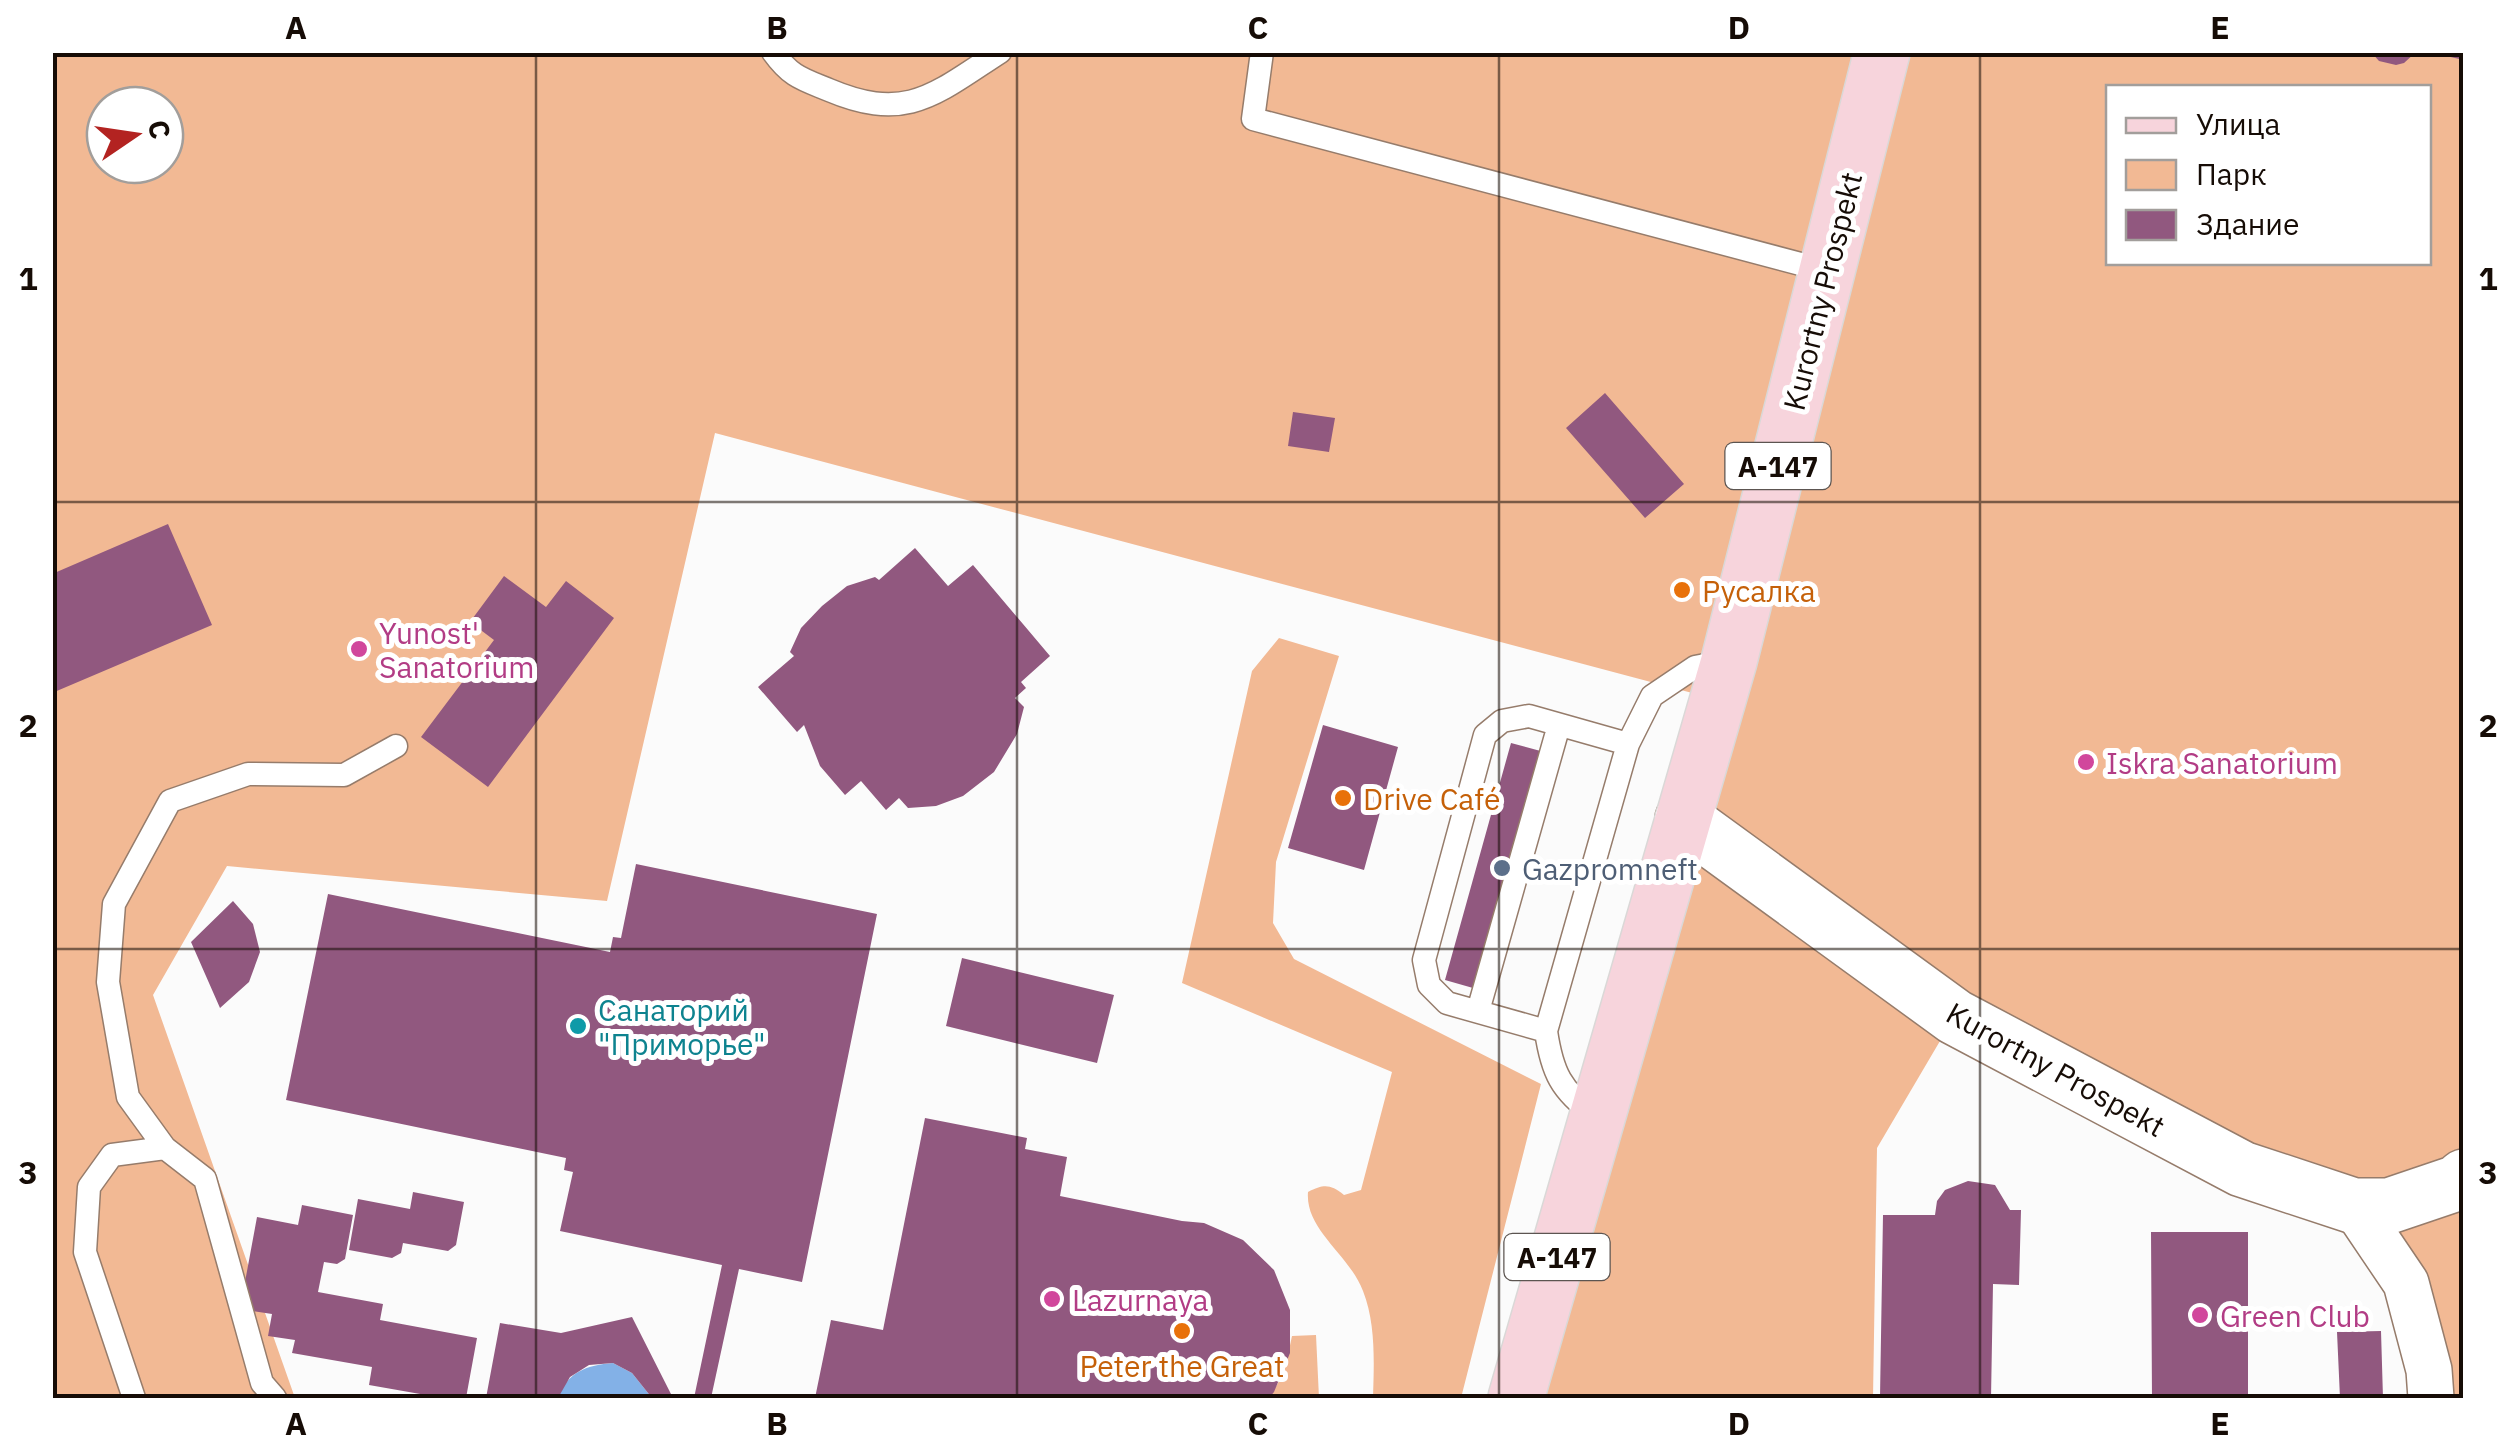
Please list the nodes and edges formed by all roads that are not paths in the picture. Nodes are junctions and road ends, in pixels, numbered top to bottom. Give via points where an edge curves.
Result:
1 (773, 52) edge
2 (1000, 52) edge
3 (1262, 52) edge
4 (1882, 52) edge
5 (1827, 271) junction
6 (1729, 660) junction
7 (1559, 725) junction
8 (1628, 744) junction
9 (396, 746) dead end
10 (1683, 819) junction
11 (1478, 1012) junction
12 (1546, 1031) junction
13 (1598, 1116) junction
14 (165, 1148) junction
15 (2464, 1176) edge
16 (2354, 1206) junction
17 (134, 1398) edge
18 (275, 1398) edge
19 (1516, 1398) edge
20 (2431, 1398) edge

1 - 2 lane via 789,74 855,101 902,106
3 - 5 lane via 1253,119
4 - 5 main road, Kurortny Prospekt / А-147
5 - 6 main road, Kurortny Prospekt / А-147
6 - 8 lane via 1694,667 1652,696
6 - 10 main road, Kurortny Prospekt / А-147
7 - 8 lane
7 - 11 lane
7 - 11 lane via 1529,716 1502,720 1485,735 1424,960 1429,985 1447,1003
8 - 12 lane
9 - 14 lane via 344,775 248,774 170,801 114,904 108,982 128,1097
10 - 13 main road, Kurortny Prospekt / А-147
10 - 16 street, Kurortny Prospekt via 1956,1017 2242,1169
11 - 12 lane
12 - 13 lane via 1552,1068 1574,1100
13 - 19 main road, Kurortny Prospekt / А-147
14 - 17 lane via 112,1155 88,1188 85,1252
14 - 18 lane via 204,1179 262,1383
15 - 16 street, Kurortny Prospekt via 2388,1206
16 - 20 street via 2406,1283

